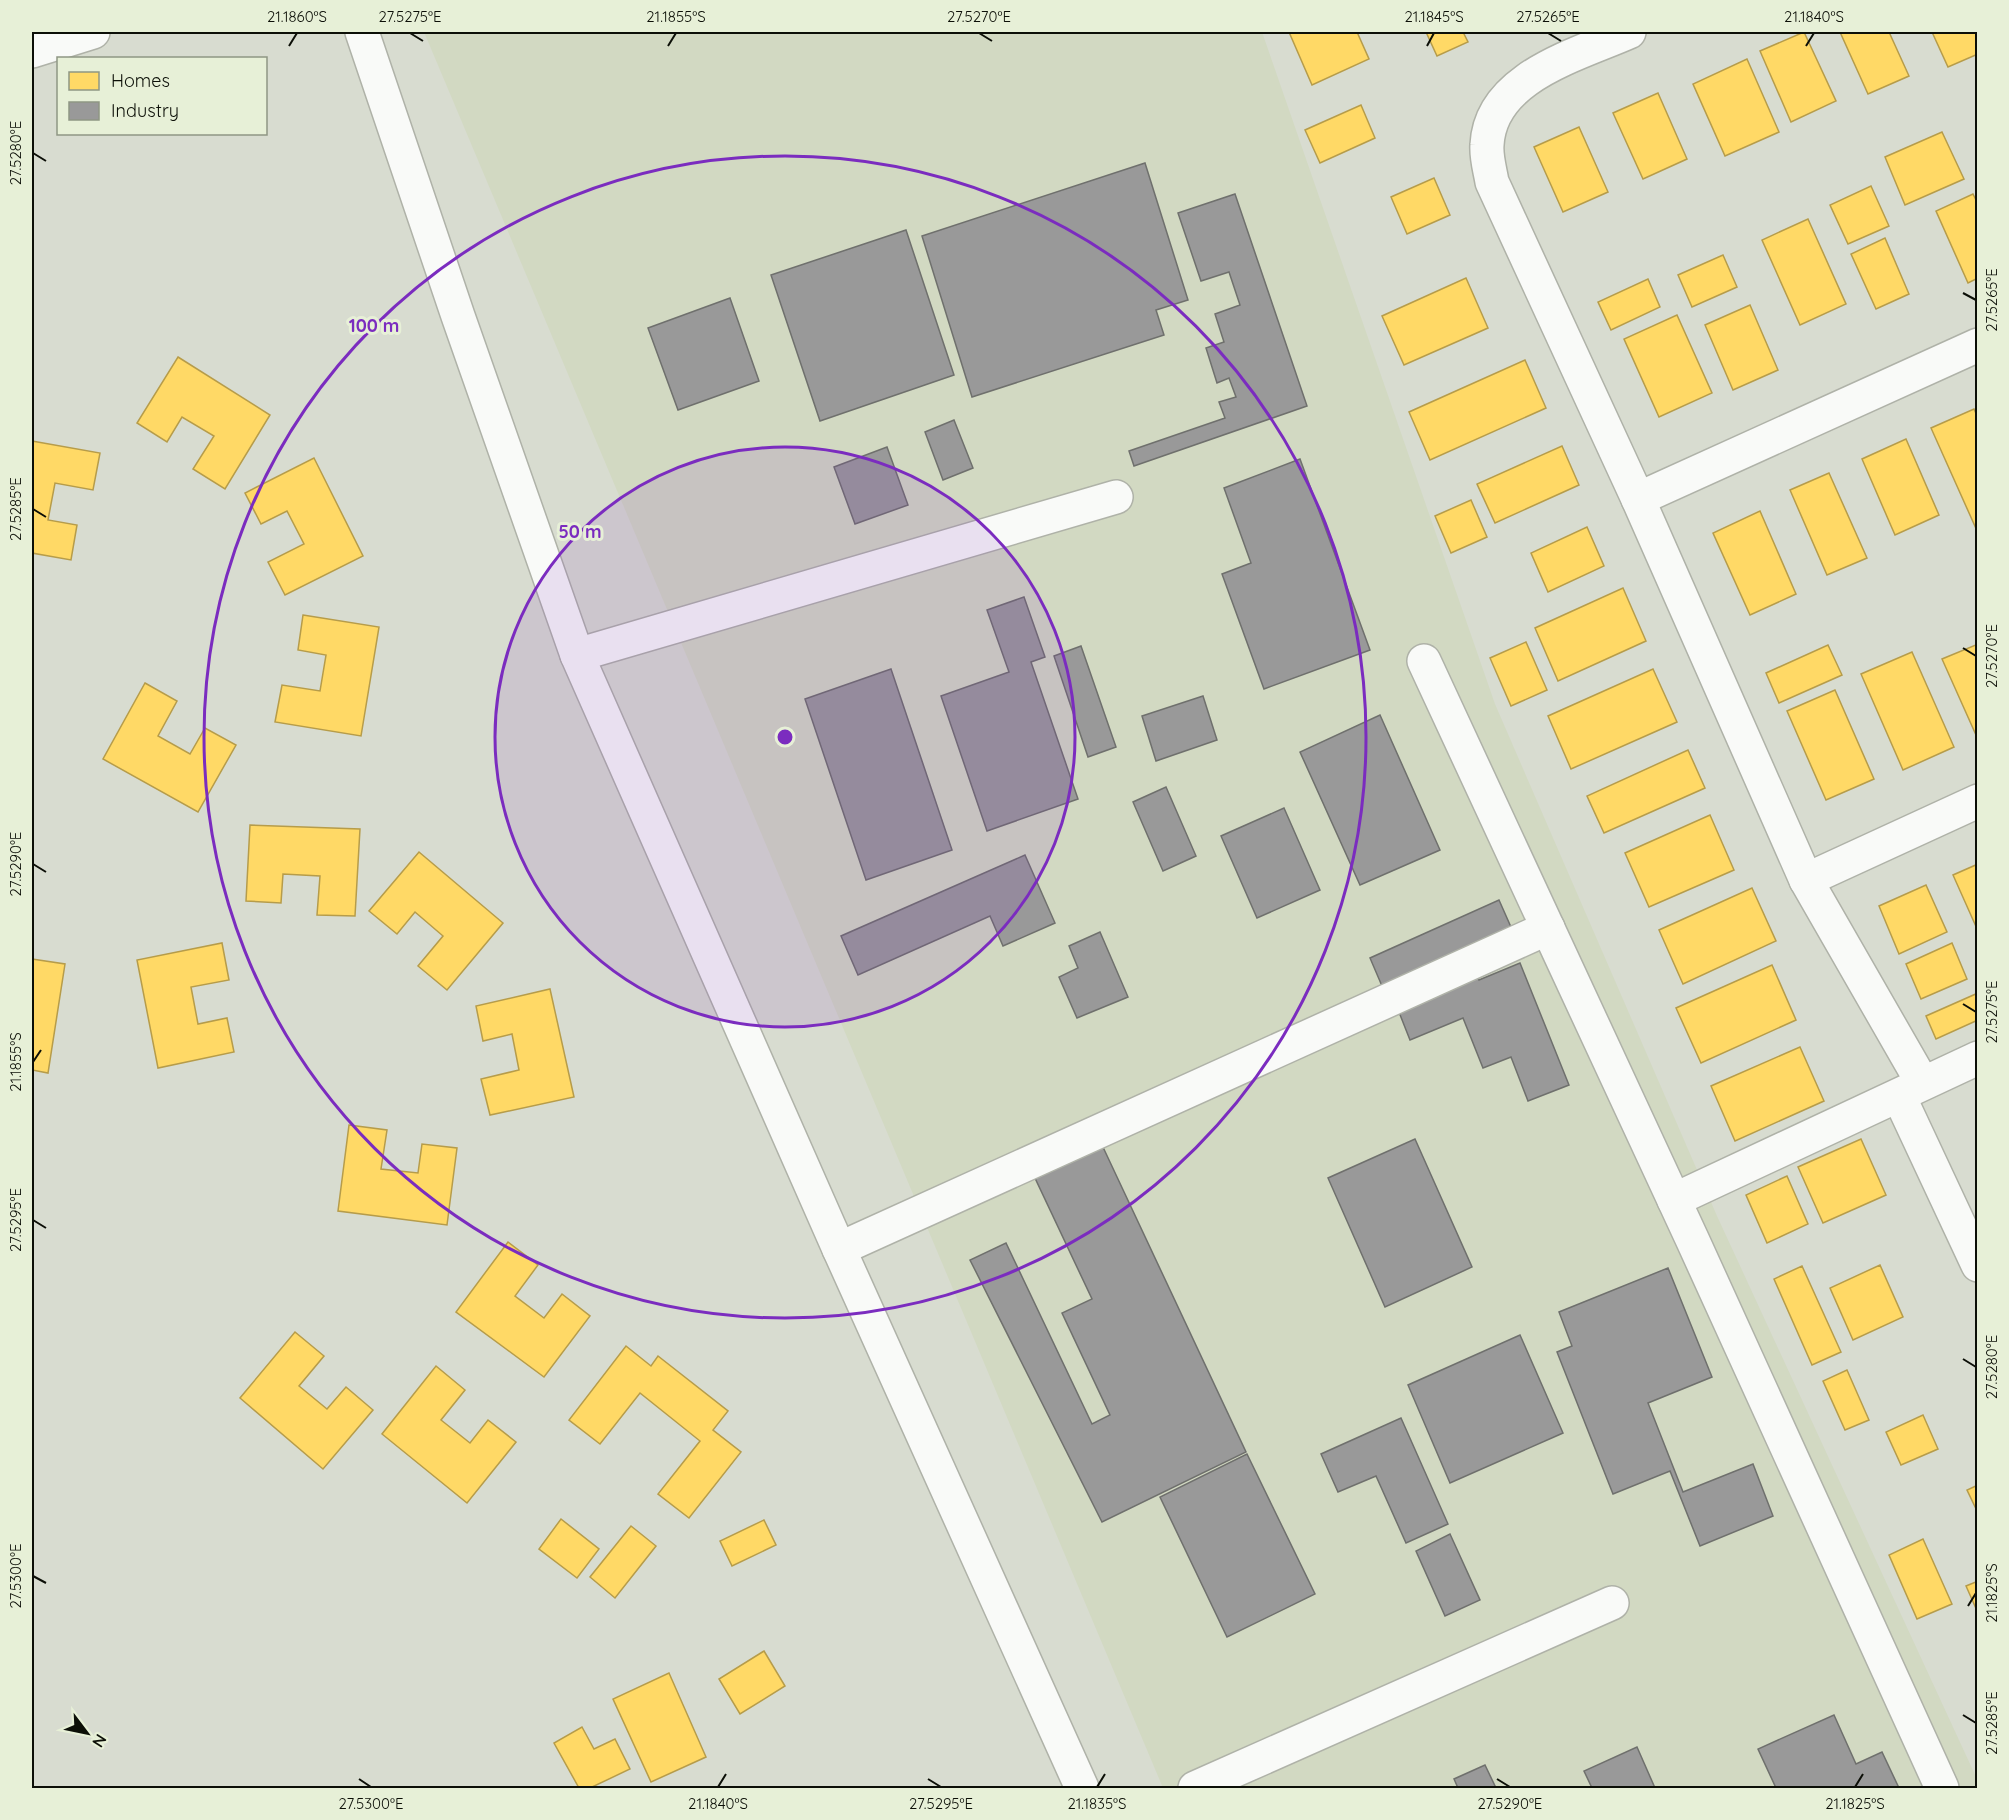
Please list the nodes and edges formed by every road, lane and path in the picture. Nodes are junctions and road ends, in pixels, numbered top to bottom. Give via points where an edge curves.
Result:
1 (93, 32) edge
2 (362, 32) edge
3 (1629, 32) edge
4 (32, 51) edge
5 (1977, 345) edge
6 (1116, 497) dead end
7 (1638, 499) junction
8 (577, 655) junction
9 (1424, 661) dead end
10 (1977, 801) edge
11 (1806, 880) junction
12 (1548, 928) junction
13 (1977, 1058) edge
14 (1910, 1089) junction
15 (1674, 1200) junction
16 (839, 1249) junction
17 (1977, 1265) edge
18 (1612, 1603) dead end
19 (1082, 1788) edge
20 (1195, 1788) edge
21 (1942, 1788) edge

1 - 4 street
2 - 8 street
3 - 7 street via 1530,76 1507,95 1491,120 1486,147 1492,182
5 - 7 street
6 - 8 street
7 - 11 street
8 - 16 street
9 - 12 street
10 - 11 street
11 - 14 street
12 - 15 street
12 - 16 street
13 - 14 street
14 - 15 street
14 - 17 street
15 - 21 street
16 - 19 street
18 - 20 street

